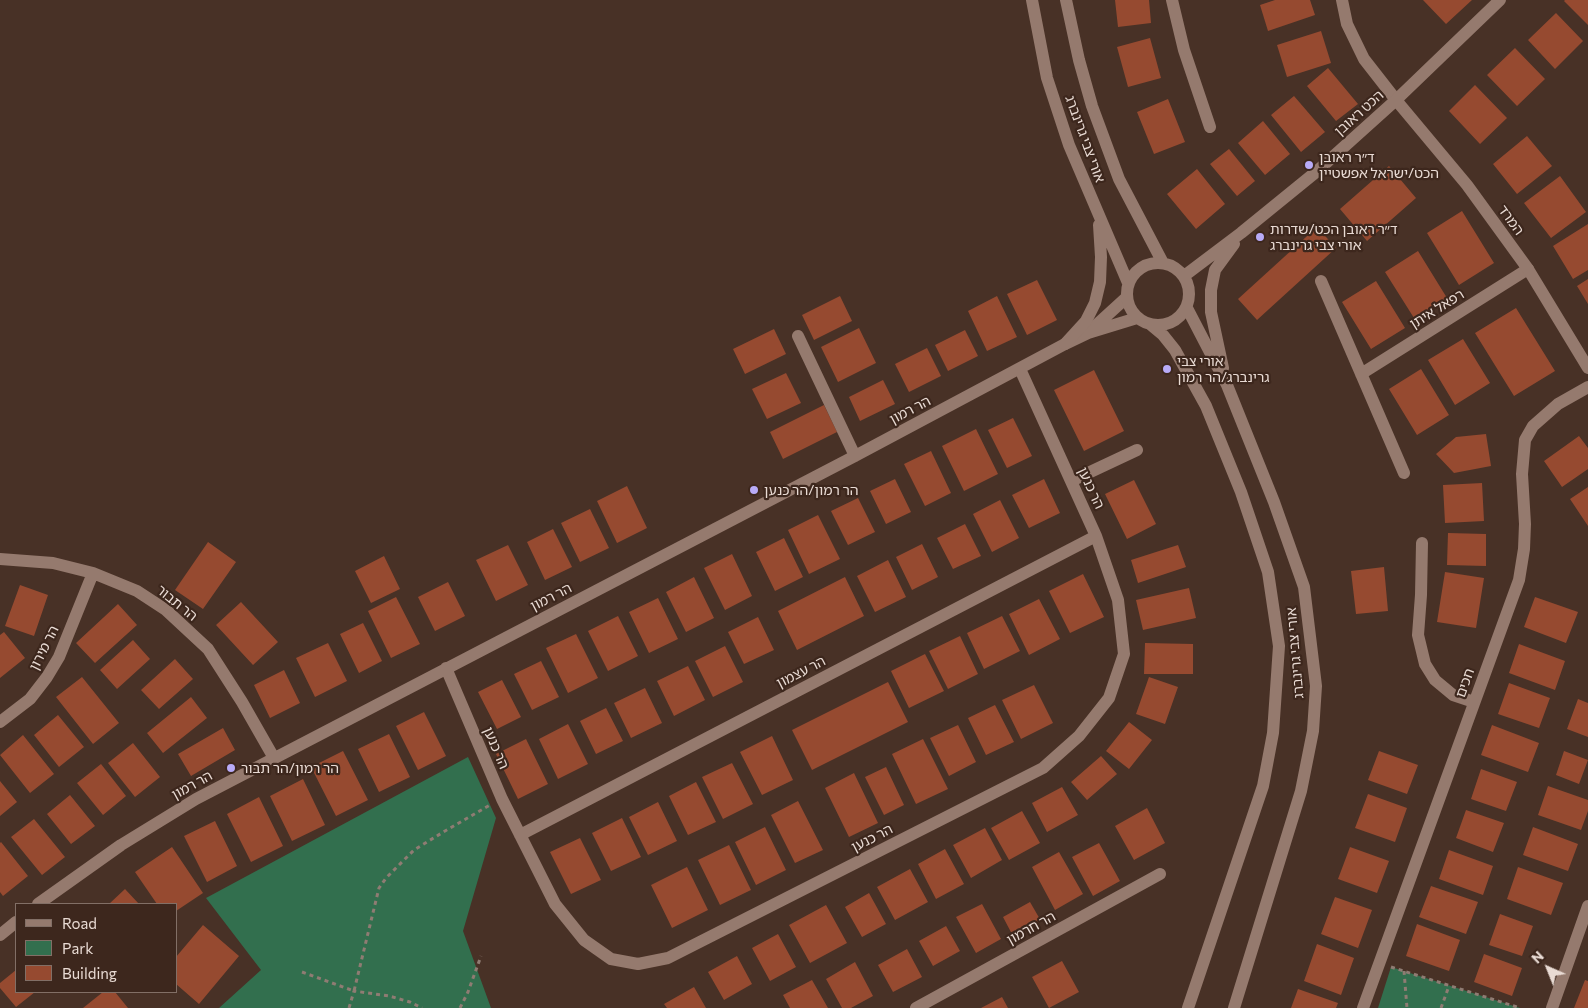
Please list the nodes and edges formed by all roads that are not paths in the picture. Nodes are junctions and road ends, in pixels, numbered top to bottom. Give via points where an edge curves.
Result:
1 (1032, 0) edge
2 (1066, 0) edge
3 (1172, 0) edge
4 (1342, 0) edge
5 (1500, 0) edge
6 (1396, 100) junction
7 (1210, 127) dead end
8 (1099, 217) junction
9 (1241, 233) junction
10 (1163, 263) junction
11 (1528, 269) junction
12 (1184, 276) junction
13 (1321, 281) dead end
14 (1128, 284) junction
15 (1126, 298) junction
16 (1186, 308) junction
17 (1137, 318) junction
18 (1151, 325) junction
19 (1088, 333) junction
20 (798, 336) dead end
21 (1065, 344) junction
22 (1588, 368) edge
23 (1020, 369) junction
24 (1361, 374) junction
25 (1227, 385) junction
26 (1588, 387) edge
27 (1137, 450) dead end
28 (855, 456) junction
29 (1404, 473) dead end
30 (1071, 481) junction
31 (1096, 536) junction
32 (1422, 543) dead end
33 (0, 559) edge
34 (93, 573) junction
35 (446, 668) junction
36 (1474, 702) junction
37 (0, 722) edge
38 (274, 758) junction
39 (520, 835) junction
40 (1160, 874) dead end
41 (39, 903) edge
42 (1588, 906) edge
43 (15, 923) edge
44 (0, 935) edge
45 (916, 1008) edge
46 (1188, 1008) edge
47 (1234, 1008) edge
48 (1363, 1008) edge
49 (1552, 1008) edge

1 - 8 street, אורי צבי גרינברג via 1047,78 1069,145
2 - 10 street, אורי צבי גרינברג via 1095,115 1119,179
3 - 7 street via 1184,50
4 - 6 street, המרד via 1348,24 1364,59
5 - 6 street, הכט ראובן
6 - 9 street, הכט ראובן via 1316,172
6 - 11 street, המרד via 1467,185
8 - 14 street, אורי צבי גרינברג
8 - 21 street via 1100,282 1095,303 1086,321
9 - 12 street, הכט ראובן
9 - 25 street via 1215,270 1210,290 1211,312
10 - 12 street via 1171,265
10 - 14 street via 1138,270
11 - 22 street, המרד
11 - 24 street, רפאל איתן
12 - 16 street via 1189,291
13 - 24 street
14 - 15 street
15 - 17 street
15 - 19 street, הר רמון
16 - 18 street via 1172,323
16 - 25 street, אורי צבי גרינברג
17 - 18 street
17 - 19 street, הר רמון
18 - 46 street, אורי צבי גרינברג via 1175,350 1206,406 1238,484 1268,572 1279,646 1273,733 1263,786
19 - 21 street, הר רמון
20 - 28 street
21 - 23 street, הר רמון
23 - 28 street, הר רמון
23 - 30 street, הר כנען
24 - 29 street
25 - 47 street, אורי צבי גרינברג via 1304,587 1316,686 1313,731 1300,791
26 - 36 street, חכים via 1558,404 1533,426 1525,440 1522,474 1524,549 1519,580
27 - 30 street
28 - 35 street, הר רמון
30 - 31 street, הר כנען
31 - 39 street, הר עצמון
31 - 39 street, הר כנען via 1118,600 1124,654 1109,698 1079,736 1043,768 668,958 638,964 611,959 584,940 555,904
32 - 36 street via 1418,635 1425,664 1435,680 1453,695
33 - 34 street, הר תבור via 54,563
34 - 37 street, הר מירון via 59,657 47,677 30,699
34 - 38 street, הר תבור via 138,591 166,610 208,649
35 - 38 street, הר רמון
35 - 39 street, הר כנען
36 - 48 street, חכים
38 - 41 street, הר רמון via 196,799 121,845
40 - 45 street, הר חרמון
42 - 49 street
43 - 44 street

